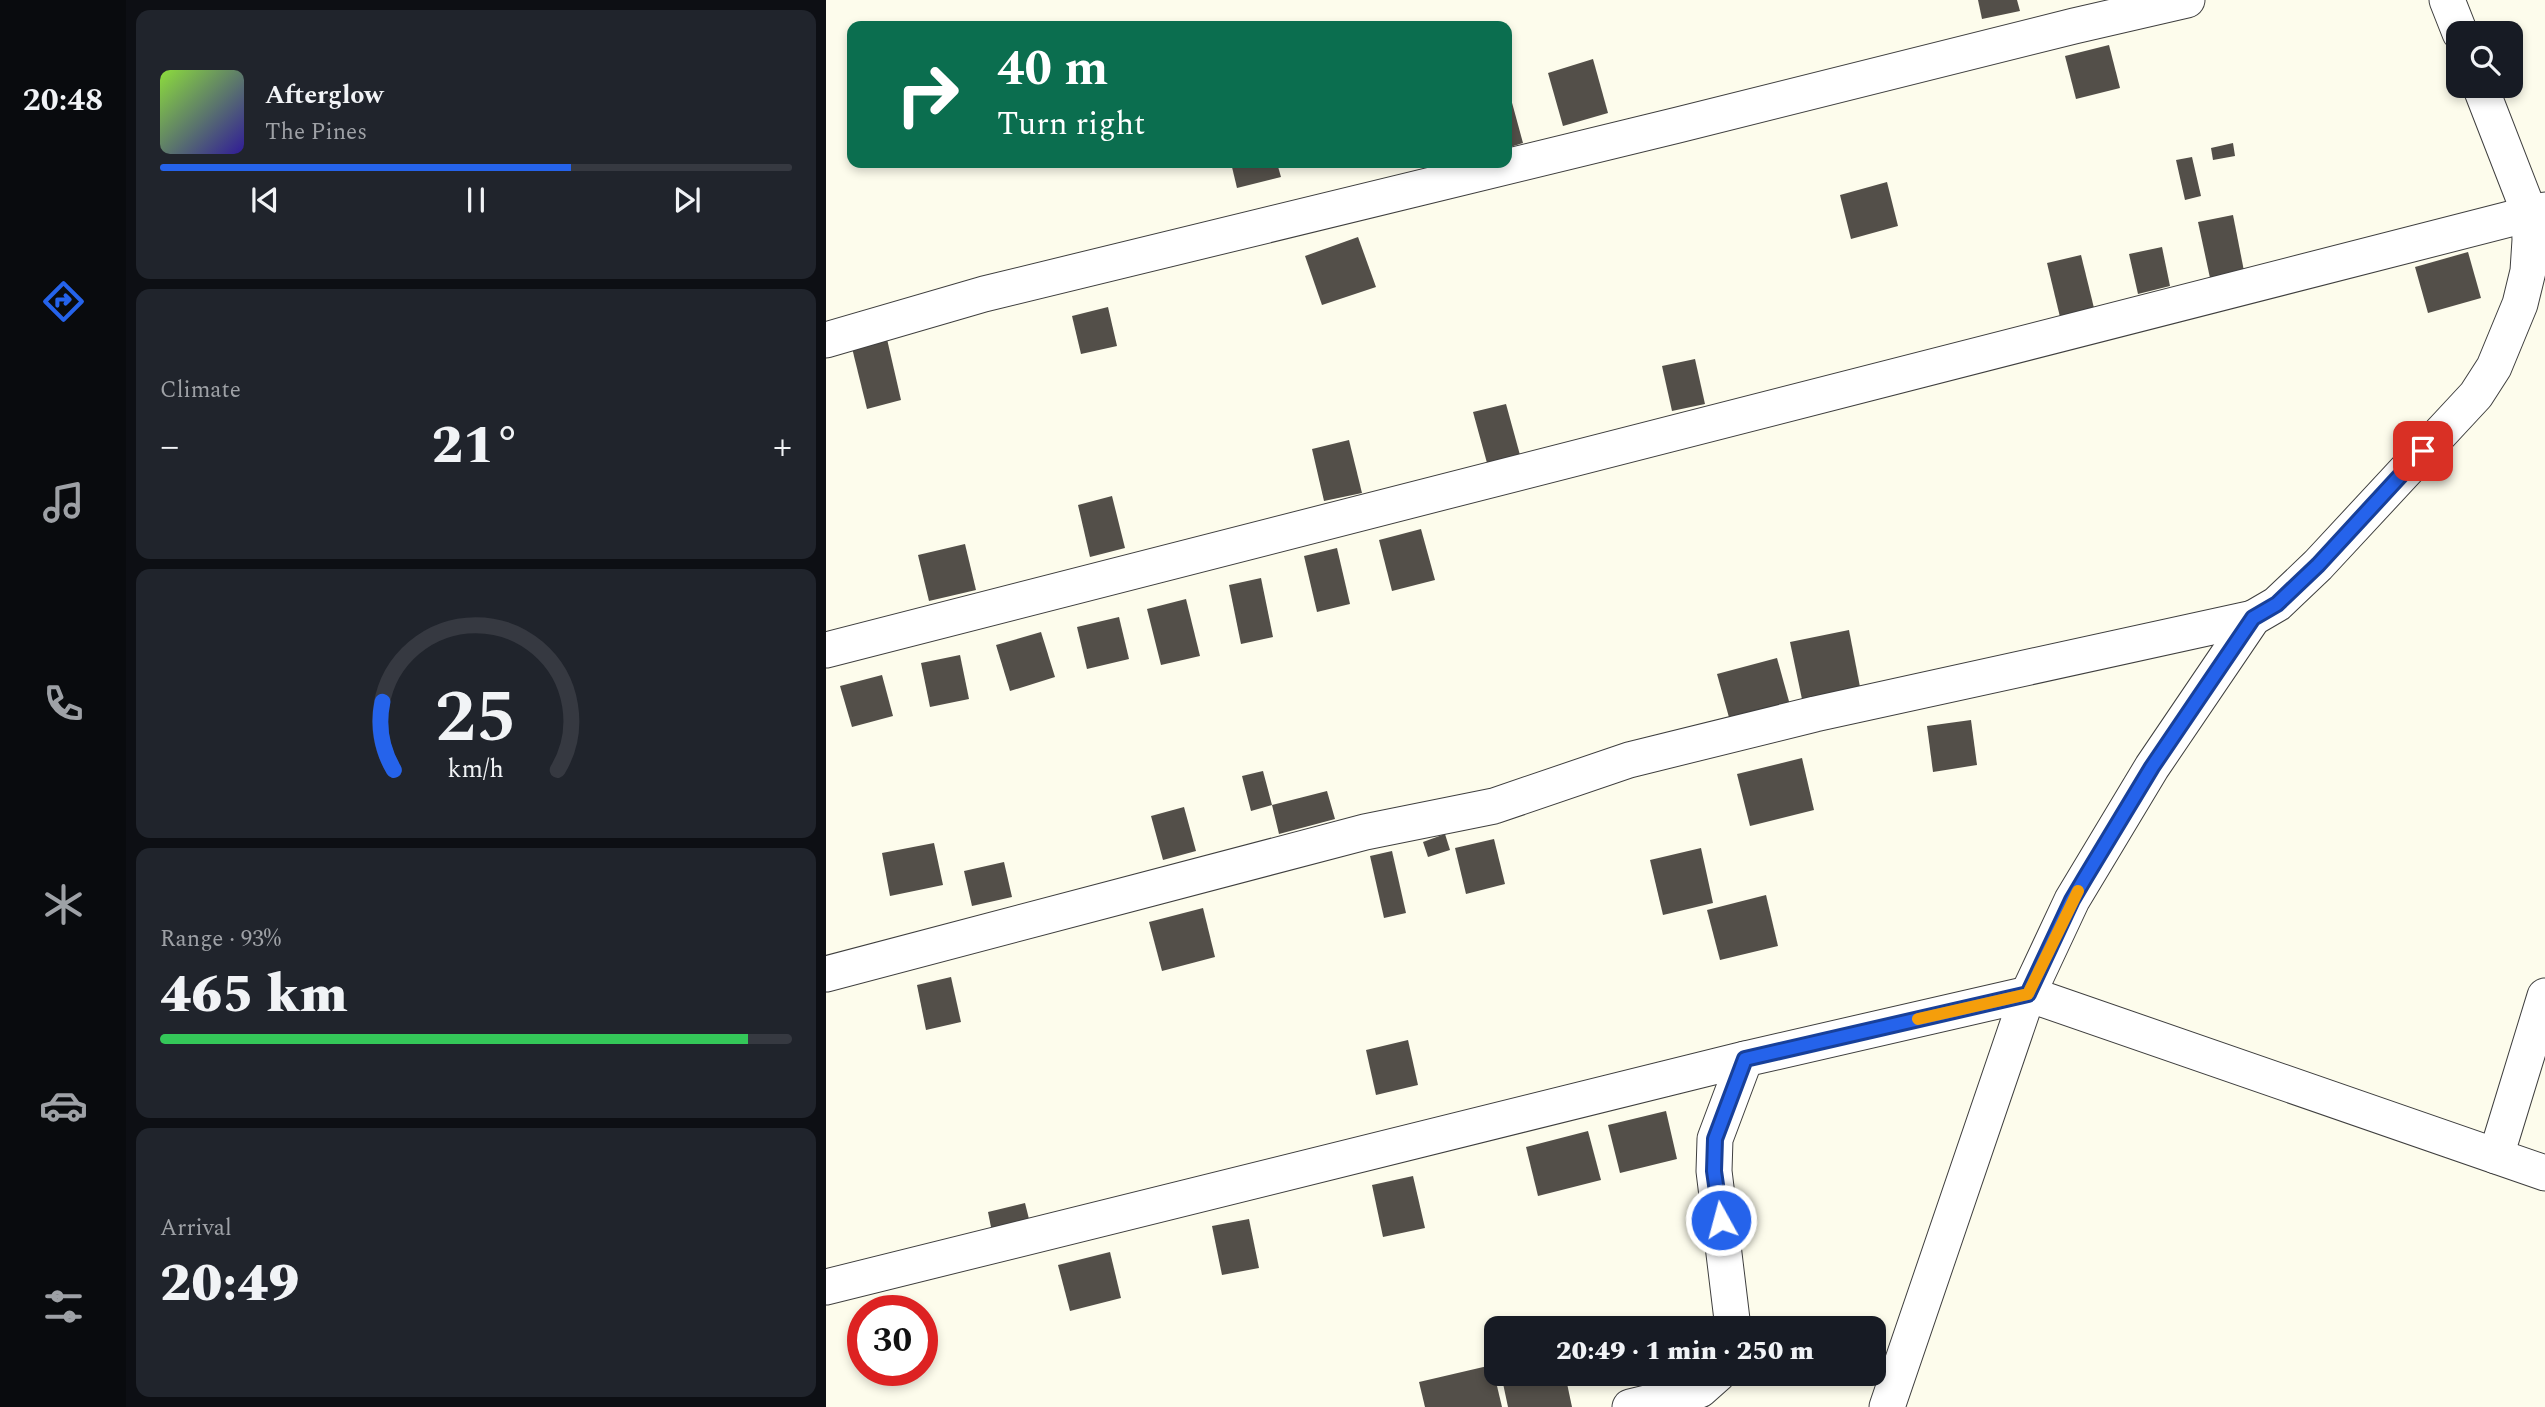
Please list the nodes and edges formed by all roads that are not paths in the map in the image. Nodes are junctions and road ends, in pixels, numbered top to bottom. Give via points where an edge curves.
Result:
1 (2187, 0) edge
2 (2447, 0) edge
3 (2455, 21) edge
4 (2485, 98) edge
5 (1512, 165) edge
6 (1501, 168) edge
7 (2537, 211) edge
8 (826, 340) edge
9 (2253, 618) junction
10 (826, 650) edge
11 (826, 974) edge
12 (2028, 994) junction
13 (2545, 996) edge
14 (1745, 1059) junction
15 (2496, 1156) junction
16 (2545, 1173) edge
17 (826, 1287) edge
18 (1732, 1316) edge
19 (1704, 1386) edge
20 (1630, 1407) edge
21 (1887, 1407) edge

1 - 5 street
2 - 3 street
4 - 7 street
6 - 8 street via 1037,281
7 - 9 street via 2520,304 2494,367 2476,394 2318,565 2277,604
7 - 10 street
9 - 11 street via 1815,714 1629,760 1494,806 1364,831
9 - 12 street via 2152,767 2085,878
12 - 14 street
12 - 15 street
12 - 21 street
13 - 15 street
14 - 17 street
14 - 18 street via 1715,1139 1714,1171
15 - 16 street
19 - 20 street

